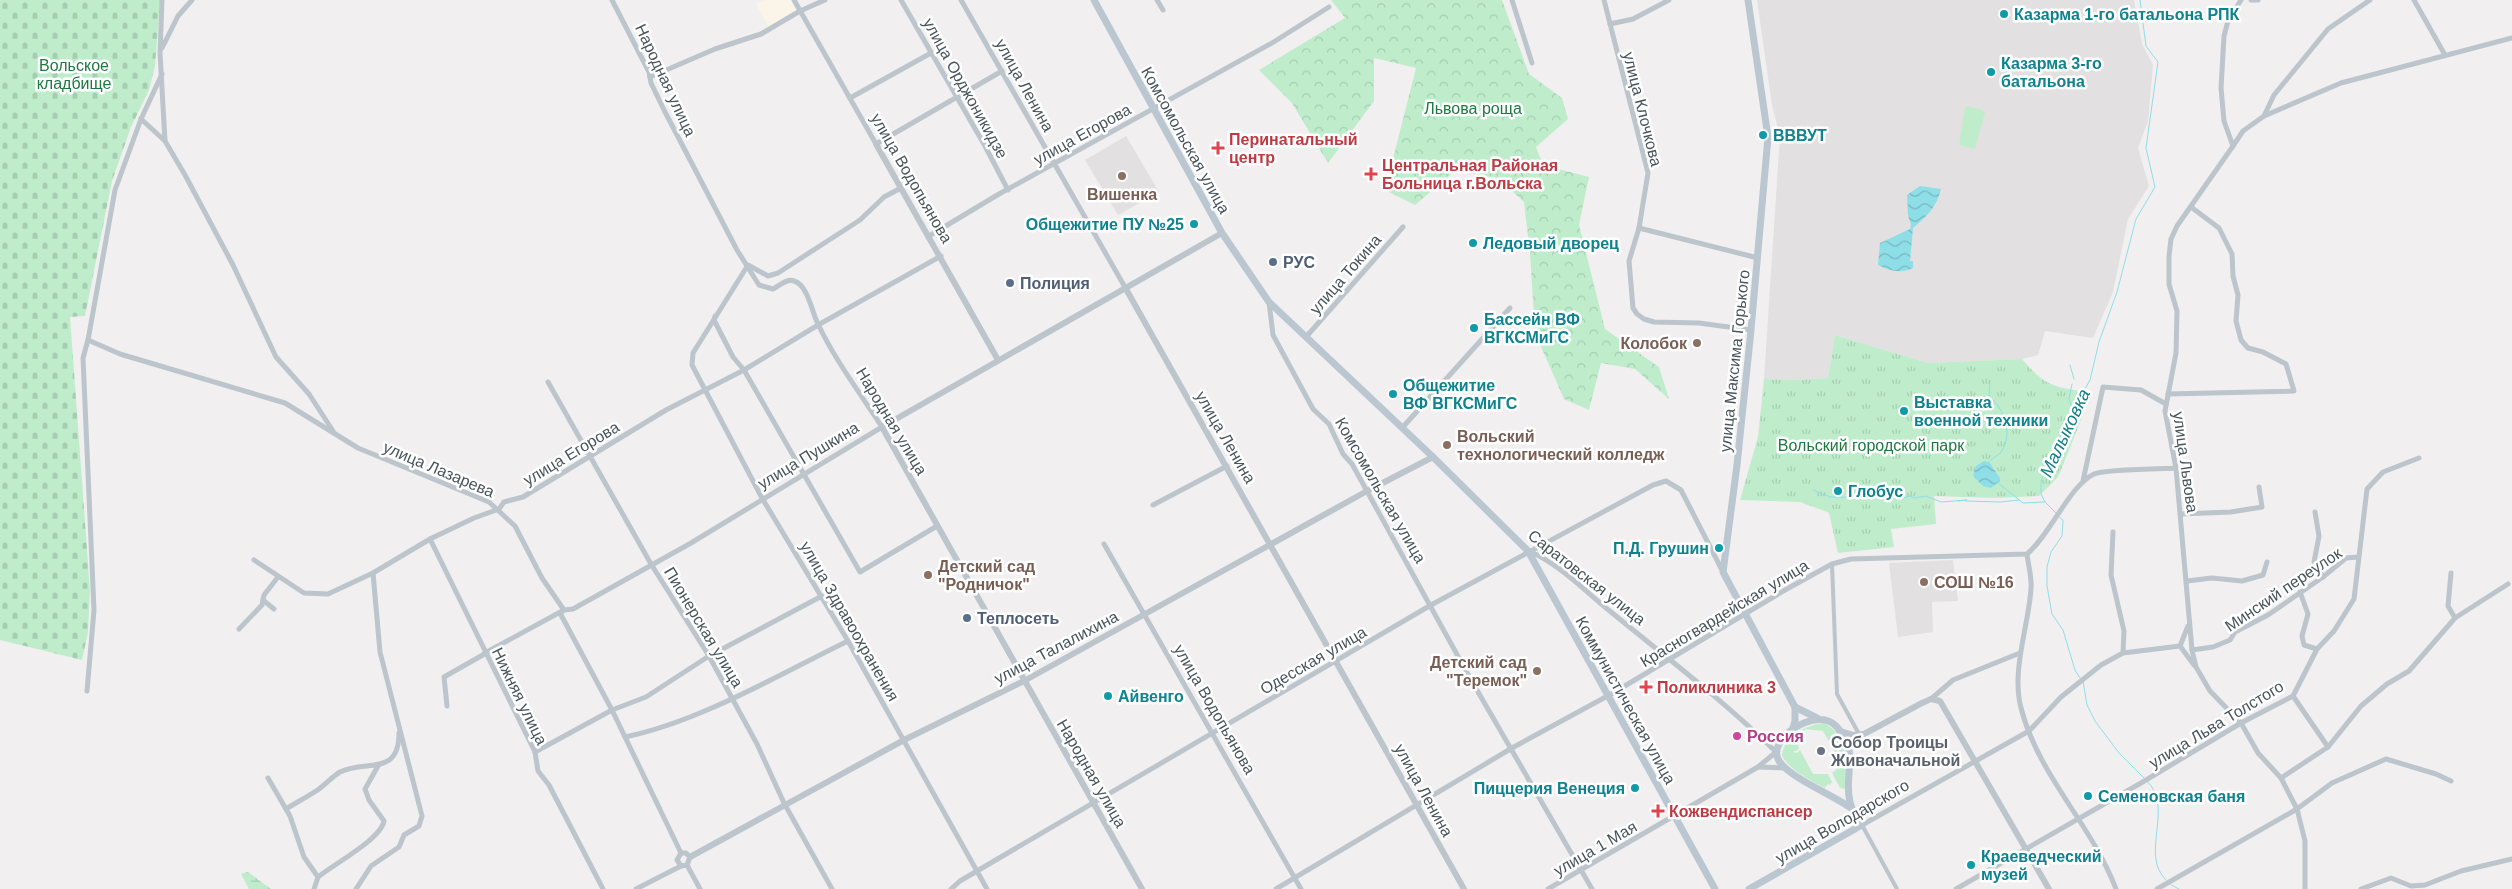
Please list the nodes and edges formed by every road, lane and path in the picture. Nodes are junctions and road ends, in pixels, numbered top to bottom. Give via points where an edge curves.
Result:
1 (162, 0) edge
2 (192, 0) edge
3 (612, 0) edge
4 (794, 0) edge
5 (824, 0) edge
6 (901, 0) edge
7 (962, 0) edge
8 (1094, 0) edge
9 (1157, 0) edge
10 (1512, 0) edge
11 (1604, 0) edge
12 (1669, 0) edge
13 (1748, 0) edge
14 (2241, 0) edge
15 (2250, 0) edge
16 (2258, 0) edge
17 (2370, 0) edge
18 (2414, 0) edge
19 (1329, 7) dead end
20 (1163, 10) dead end
21 (800, 11) junction
22 (1610, 24) junction
23 (2512, 38) edge
24 (931, 52) junction
25 (160, 53) junction
26 (2445, 55) junction
27 (1532, 63) dead end
28 (1002, 71) junction
29 (162, 74) junction
30 (650, 77) junction
31 (957, 97) junction
32 (850, 98) junction
33 (1154, 109) junction
34 (2264, 116) junction
35 (141, 119) junction
36 (165, 141) junction
37 (876, 144) junction
38 (2233, 146) junction
39 (1054, 164) junction
40 (901, 188) junction
41 (1008, 190) junction
42 (2192, 207) junction
43 (1403, 228) dead end
44 (1639, 228) junction
45 (1222, 233) junction
46 (928, 236) junction
47 (941, 256) junction
48 (1758, 258) junction
49 (748, 265) junction
50 (1126, 289) junction
51 (1269, 302) junction
52 (1510, 308) dead end
53 (716, 313) junction
54 (818, 325) junction
55 (1751, 330) junction
56 (1306, 337) junction
57 (88, 340) junction
58 (998, 360) junction
59 (744, 370) junction
60 (548, 382) dead end
61 (703, 389) junction
62 (2168, 394) junction
63 (2166, 404) junction
64 (882, 427) junction
65 (1402, 428) junction
66 (334, 433) junction
67 (592, 456) junction
68 (1433, 457) junction
69 (2420, 458) dead end
70 (1227, 466) junction
71 (2176, 468) junction
72 (803, 475) junction
73 (2083, 482) junction
74 (2259, 487) dead end
75 (1367, 491) junction
76 (762, 498) junction
77 (1153, 505) dead end
78 (499, 509) junction
79 (2315, 512) dead end
80 (2181, 514) junction
81 (937, 526) junction
82 (2114, 532) dead end
83 (430, 539) junction
84 (1104, 544) dead end
85 (1271, 545) junction
86 (1528, 551) junction
87 (2027, 554) junction
88 (2358, 557) junction
89 (254, 560) dead end
90 (2267, 562) dead end
91 (651, 564) junction
92 (1832, 564) junction
93 (1723, 572) junction
94 (373, 573) junction
95 (2451, 573) dead end
96 (278, 577) junction
97 (2323, 577) junction
98 (2186, 581) junction
99 (2508, 584) dead end
100 (2300, 592) junction
101 (822, 596) junction
102 (263, 600) junction
103 (1431, 605) junction
104 (274, 609) dead end
105 (562, 612) junction
106 (1746, 612) junction
107 (1145, 615) junction
108 (2455, 618) junction
109 (2189, 621) junction
110 (239, 629) dead end
111 (848, 641) junction
112 (2180, 646) junction
113 (2192, 650) junction
114 (2317, 650) junction
115 (485, 653) junction
116 (2020, 653) junction
117 (2123, 653) junction
118 (709, 656) junction
119 (1668, 659) junction
120 (1335, 661) junction
121 (2196, 667) junction
122 (1024, 681) junction
123 (87, 690) dead end
124 (1608, 696) junction
125 (2293, 696) junction
126 (732, 698) junction
127 (1931, 699) junction
128 (447, 706) dead end
129 (1795, 707) junction
130 (612, 710) junction
131 (1818, 718) junction
132 (399, 723) junction
133 (2241, 723) junction
134 (1792, 731) junction
135 (1840, 731) junction
136 (1213, 732) junction
137 (2029, 732) junction
138 (1859, 735) junction
139 (625, 737) junction
140 (1762, 738) junction
141 (904, 740) junction
142 (1781, 740) junction
143 (2328, 747) junction
144 (1512, 748) junction
145 (535, 752) junction
146 (1776, 752) junction
147 (1976, 761) junction
148 (378, 766) junction
149 (1758, 767) junction
150 (1785, 768) junction
151 (268, 778) dead end
152 (2280, 778) junction
153 (2451, 781) dead end
154 (1848, 792) junction
155 (1835, 798) junction
156 (784, 803) junction
157 (1094, 803) junction
158 (1417, 806) junction
159 (286, 809) junction
160 (1852, 809) junction
161 (2297, 809) junction
162 (1675, 816) junction
163 (2079, 817) junction
164 (1862, 825) junction
165 (2026, 848) junction
166 (681, 853) junction
167 (690, 857) junction
168 (2512, 859) edge
169 (684, 866) junction
170 (1581, 870) junction
171 (978, 872) junction
172 (318, 877) junction
173 (1295, 879) junction
174 (314, 889) edge
175 (356, 889) edge
176 (603, 889) edge
177 (636, 889) edge
178 (700, 889) edge
179 (832, 889) edge
180 (951, 889) edge
181 (986, 889) edge
182 (1142, 889) edge
183 (1276, 889) edge
184 (1301, 889) edge
185 (1464, 889) edge
186 (1548, 889) edge
187 (1592, 889) edge
188 (1715, 889) edge
189 (1750, 889) edge
190 (1897, 889) edge
191 (1956, 889) edge
192 (2049, 889) edge
193 (2116, 889) edge
194 (2157, 889) edge
195 (2305, 889) edge
196 (2361, 889) edge

1 - 25 street
2 - 25 street via 178,16
3 - 30 street, Народная улица
4 - 21 street, улица Водопьянова
5 - 21 street
6 - 24 street, улица Орджоникидзе
7 - 28 street, улица Ленина
8 - 33 main road, Комсомольская улица
9 - 20 street
10 - 27 street
11 - 22 street, улица Клочкова
12 - 22 street via 1633,19
13 - 48 main road, улица Максима Горького via 1768,137
14 - 38 street via 2228,20 2221,79 2224,121
15 - 16 street
17 - 34 street via 2328,29 2274,95
18 - 26 street
19 - 33 street, улица Егорова
21 - 30 street via 761,34
21 - 32 street, улица Водопьянова
22 - 44 street, улица Клочкова via 1648,173
23 - 26 street, улица Львова
24 - 31 street, улица Орджоникидзе
24 - 32 street
25 - 29 street
26 - 34 street, улица Львова via 2341,83
28 - 31 street
28 - 39 street, улица Ленина
29 - 35 street
29 - 36 street
30 - 49 street, Народная улица via 719,218
31 - 37 street
31 - 41 street, улица Орджоникидзе
32 - 37 street, улица Водопьянова
33 - 39 street, улица Егорова
33 - 45 main road, Комсомольская улица
34 - 38 street, улица Львова via 2242,131
35 - 36 street
35 - 57 street via 115,190
36 - 66 street via 233,265 276,356 309,394
37 - 40 street, улица Водопьянова
38 - 42 street, улица Львова
39 - 41 street, улица Егорова
39 - 50 street, улица Ленина
40 - 46 street, улица Водопьянова
40 - 49 street via 884,197 860,220 778,273 768,276
41 - 46 street, улица Егорова
42 - 62 street, улица Львова via 2174,233 2169,256 2169,284 2177,311 2176,353
42 - 62 street via 2219,228 2232,254 2238,295 2236,321 2241,340 2248,348 2286,364 2294,391
43 - 56 street, улица Токина
44 - 48 street
44 - 55 street, улица Клочкова via 1630,261 1633,308 1637,314 1654,322 1699,323
45 - 50 street, улица Пушкина
45 - 51 main road, Комсомольская улица
46 - 47 street, улица Водопьянова
47 - 54 street, улица Егорова
47 - 58 street, улица Водопьянова
48 - 55 main road, улица Максима Горького
49 - 53 street
49 - 54 street, Народная улица via 759,285 773,289 788,280 795,281 804,291
50 - 58 street, улица Пушкина
50 - 70 street, улица Ленина
51 - 56 main road, Саратовская улица
51 - 75 street, Комсомольская улица via 1273,335 1313,409 1334,431 1343,454
52 - 65 street
53 - 59 street via 714,320 733,357
53 - 61 street, улица Здравоохранения via 693,353 692,365
54 - 59 street, улица Егорова
54 - 64 street, Народная улица
55 - 93 main road, улица Максима Горького
56 - 65 main road, Саратовская улица
57 - 66 street, улица Лазарева via 120,354 284,403
57 - 123 street via 82,358 94,610
58 - 64 street, улица Пушкина
59 - 61 street, улица Егорова
59 - 72 street
60 - 67 street, Пионерская улица
61 - 67 street, улица Егорова
61 - 76 street, улица Здравоохранения
62 - 63 street, улица Львова
63 - 71 street, улица Львова
63 - 73 street via 2141,390 2103,386
64 - 72 street, улица Пушкина
64 - 81 street, Народная улица
65 - 68 main road, Саратовская улица
66 - 78 street, улица Лазарева via 387,462 473,494
67 - 78 street, улица Егорова via 523,497 504,502
67 - 91 street, Пионерская улица
68 - 75 street, улица Талалихина
68 - 86 main road, Саратовская улица
69 - 88 street, улица Льва Толстого via 2383,472 2368,489
70 - 77 street
70 - 85 street, улица Ленина
71 - 73 street via 2096,473
71 - 80 street, улица Львова
72 - 76 street, улица Пушкина
72 - 81 street via 860,572
73 - 87 street via 2040,543
74 - 80 street via 2262,507
75 - 85 street, улица Талалихина
75 - 103 street, Комсомольская улица
76 - 91 street, улица Пушкина
76 - 101 street, улица Здравоохранения
78 - 83 street, улица Егорова
78 - 105 street, улица Лазарева via 515,526
79 - 97 street via 2319,536 2314,562
80 - 98 street, улица Львова
81 - 122 street, Народная улица
82 - 117 street via 2111,575 2124,631
83 - 94 street, улица Егорова
83 - 115 street, Нижняя улица
84 - 107 street, улица Водопьянова
85 - 107 street, улица Талалихина
85 - 120 street, улица Ленина
86 - 93 street, Одесская улица via 1641,490 1666,481 1681,490
86 - 103 street, Одесская улица
86 - 119 street, Саратовская улица via 1542,557
86 - 124 main road, Коммунистическая улица
87 - 92 street, Красногвардейская улица via 1851,559
87 - 116 street via 2031,587
88 - 97 street, Минский переулок via 2346,558
88 - 114 street, улица Льва Толстого via 2354,599 2334,631
89 - 96 street, улица Егорова
90 - 98 street via 2263,575 2242,581 2212,578
91 - 105 street, улица Пушкина
91 - 118 street, Пионерская улица
92 - 106 street, Красногвардейская улица
92 - 138 street via 1837,694
93 - 106 main road
94 - 96 street, улица Егорова via 328,594 304,593
94 - 132 street via 380,652
95 - 108 street via 2448,606
96 - 102 street
97 - 100 street, Минский переулок
98 - 109 street, улица Львова
99 - 108 street
100 - 113 street, Минский переулок via 2268,615 2235,632 2230,640
100 - 114 street via 2308,614 2302,636 2304,645
101 - 111 street, улица Здравоохранения
101 - 118 street
102 - 104 street
102 - 110 street
103 - 120 street, Одесская улица
103 - 144 street, Комсомольская улица
105 - 115 street, улица Пушкина
105 - 130 street, улица Лазарева
106 - 119 street, Красногвардейская улица
106 - 129 main road
107 - 122 street, улица Талалихина
107 - 136 street, улица Водопьянова
108 - 143 street via 2409,671 2361,706
109 - 112 street
109 - 113 street, улица Львова
111 - 126 street
111 - 141 street, улица Здравоохранения
112 - 117 street, улица Володарского
112 - 121 street
113 - 121 street, улица Львова
114 - 125 street, улица Льва Толстого
115 - 128 street, улица Пушкина via 444,677
115 - 145 street, Нижняя улица
116 - 127 street via 1953,680
116 - 137 street via 2020,707
117 - 137 street, улица Володарского via 2101,665 2061,697
118 - 126 street, Пионерская улица
118 - 130 street via 646,697
119 - 124 street, Красногвардейская улица
119 - 140 street, Саратовская улица
120 - 136 street, Одесская улица
120 - 158 street, улица Ленина
121 - 133 street, улица Львова via 2210,690
122 - 141 street, улица Талалихина
122 - 157 street, Народная улица
124 - 144 street, Красногвардейская улица
124 - 162 main road, Коммунистическая улица
125 - 133 street, улица Льва Толстого
125 - 143 street
126 - 139 street via 651,732
126 - 156 street, Пионерская улица
127 - 138 street
127 - 147 street via 1940,701 1946,708
129 - 131 main road
129 - 134 main road
130 - 139 street, улица Лазарева
130 - 145 street
131 - 134 main road
131 - 135 main road via 1830,721
132 - 148 street via 396,752
132 - 175 street via 422,816 419,826 404,835 399,848 371,866
133 - 152 street, улица Львова via 2258,753
133 - 163 street, улица Льва Толстого via 2141,784
134 - 142 main road
135 - 138 street
135 - 154 main road via 1851,752
136 - 157 street, Одесская улица
136 - 173 street, улица Водопьянова
137 - 147 street, улица Володарского
137 - 163 street via 2046,767
139 - 166 street, улица Лазарева
140 - 142 street
140 - 146 street, Саратовская улица
141 - 156 street, улица Талалихина
141 - 171 street, улица Здравоохранения
142 - 146 main road
143 - 152 street
144 - 158 street, Красногвардейская улица
144 - 170 street, Комсомольская улица
145 - 176 street, Нижняя улица via 538,772 549,785
146 - 149 street, улица 1 Мая
146 - 150 main road
147 - 164 street, улица Володарского
147 - 165 street
148 - 159 street via 341,772
148 - 172 street via 366,789 369,800 384,820 383,827 360,848
149 - 150 street
149 - 162 street, улица 1 Мая
150 - 155 main road
151 - 159 street
152 - 161 street, улица Львова
153 - 161 street via 2386,759 2332,783
154 - 155 main road via 1841,798
154 - 160 main road
155 - 160 main road
156 - 167 street, улица Талалихина
156 - 179 street, Пионерская улица
157 - 171 street, Одесская улица
157 - 182 street, Народная улица
158 - 173 street, Красногвардейская улица
158 - 185 street, улица Ленина
159 - 172 street via 304,857
160 - 164 main road
161 - 194 street
161 - 195 street, улица Львова via 2305,841
162 - 170 street, улица 1 Мая
162 - 188 main road, Коммунистическая улица
163 - 165 street, улица Льва Толстого
163 - 193 street
164 - 189 main road, улица Володарского
164 - 190 street
165 - 191 street, улица Льва Толстого
165 - 192 street
166 - 167 street
166 - 169 street via 676,860
167 - 169 street
168 - 196 street via 2461,871 2425,885 2411,886 2391,878
169 - 177 street
169 - 178 street
170 - 186 street, улица 1 Мая
170 - 187 street, Комсомольская улица
171 - 180 street, Одесская улица
171 - 181 street, улица Здравоохранения
172 - 174 street
173 - 183 street, Красногвардейская улица
173 - 184 street, улица Водопьянова

